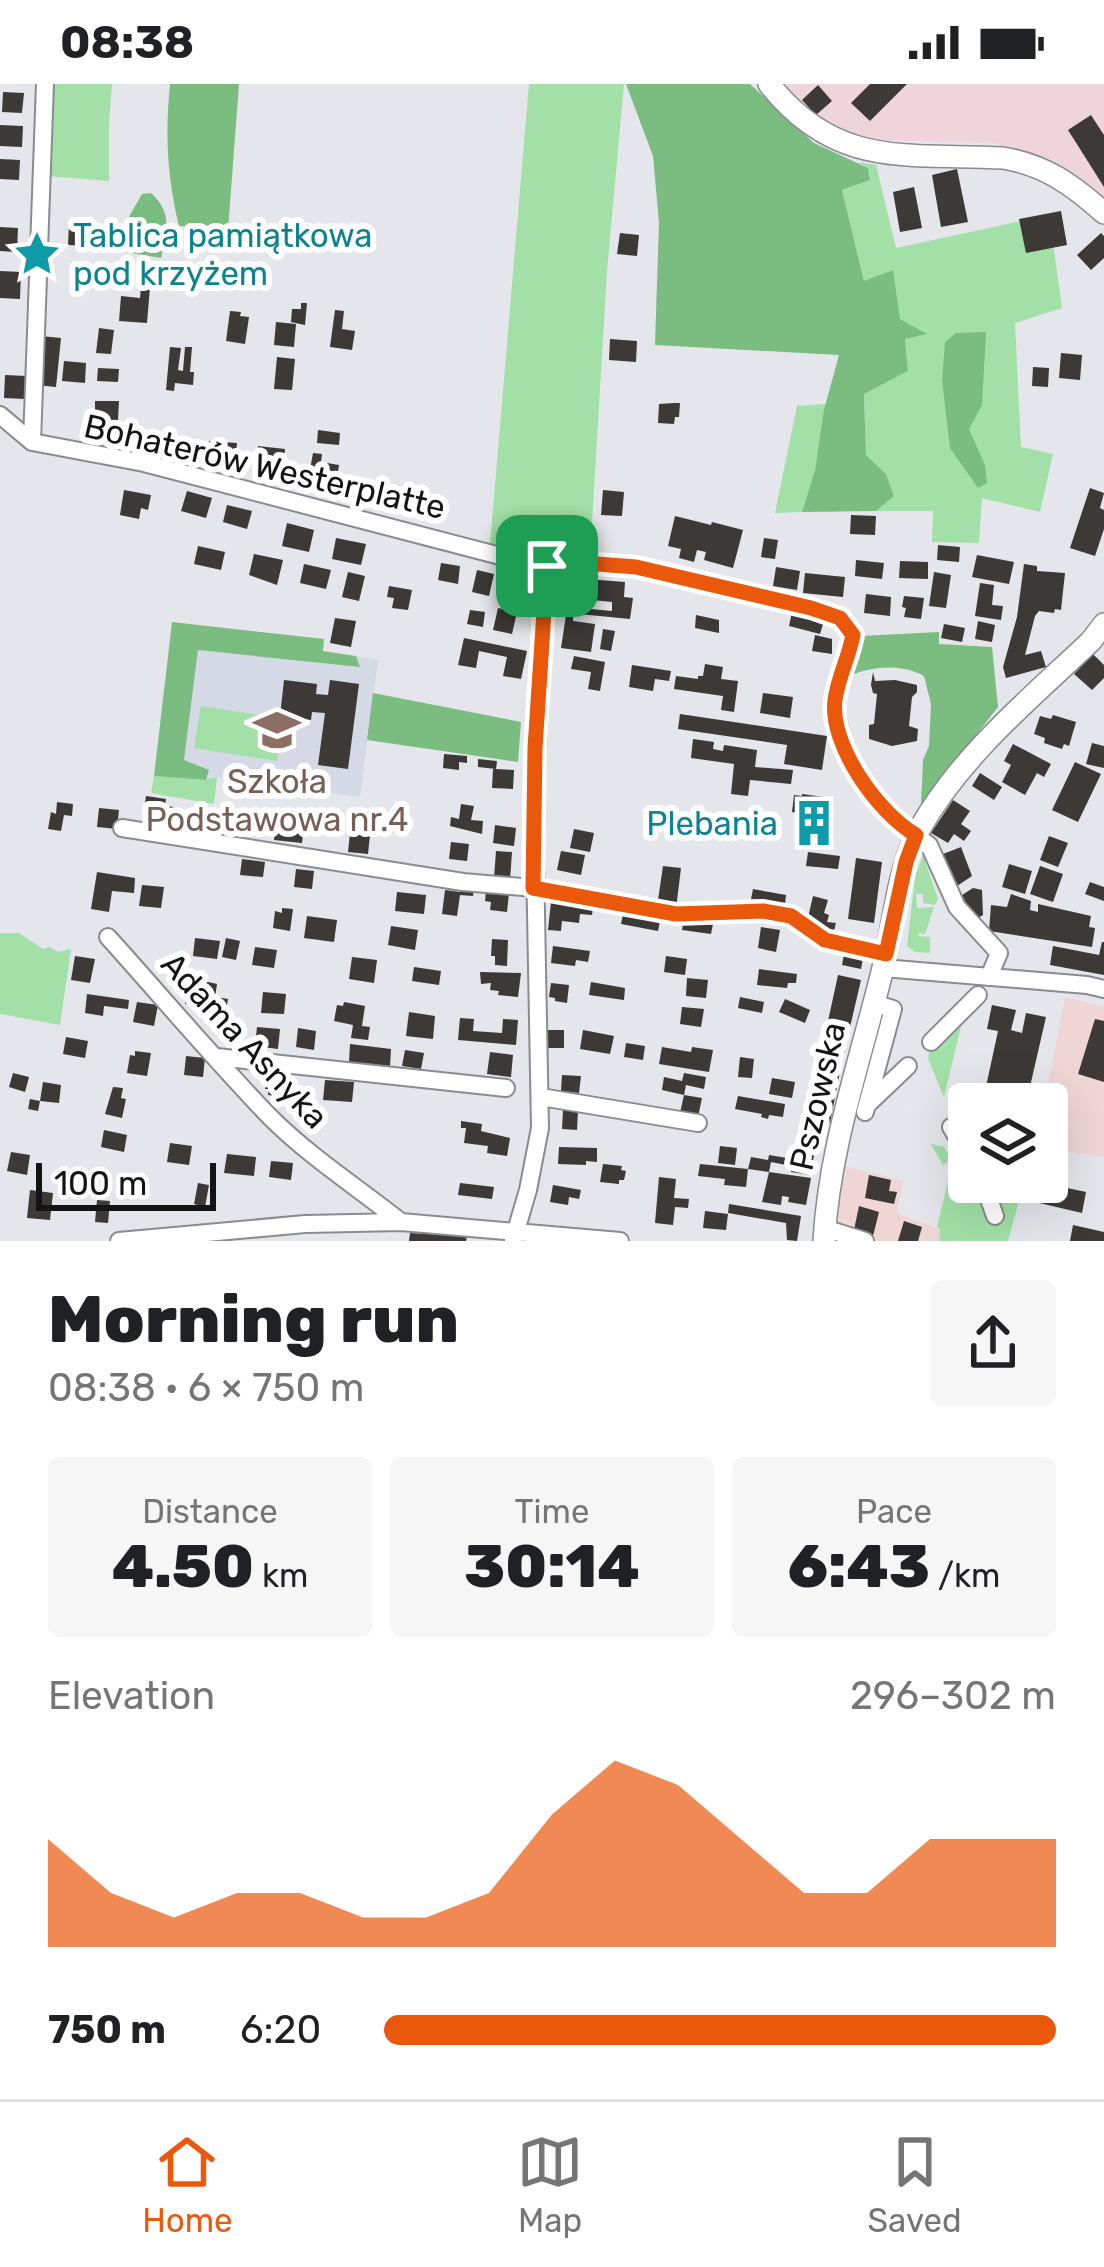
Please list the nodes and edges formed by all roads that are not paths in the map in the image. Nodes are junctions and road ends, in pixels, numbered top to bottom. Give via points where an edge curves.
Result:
1 (45, 84) edge
2 (769, 84) edge
3 (1104, 213) edge
4 (0, 415) edge
5 (32, 442) junction
6 (547, 566) junction
7 (1100, 638) edge
8 (122, 828) dead end
9 (916, 835) junction
10 (533, 888) junction
11 (108, 937) dead end
12 (885, 961) junction
13 (989, 977) junction
14 (1104, 989) edge
15 (978, 995) dead end
16 (891, 1008) dead end
17 (931, 1042) dead end
18 (217, 1057) junction
19 (908, 1066) dead end
20 (506, 1088) dead end
21 (541, 1097) junction
22 (698, 1123) dead end
23 (990, 1203) edge
24 (995, 1216) dead end
25 (401, 1222) junction
26 (824, 1234) edge
27 (513, 1236) edge
28 (119, 1241) edge
29 (620, 1241) edge
30 (865, 1241) edge

1 - 5 street
2 - 3 main road via 800,118 847,144 898,155 1020,160 1066,181
4 - 5 street, Bohaterów Westerplatte
5 - 6 street, Bohaterów Westerplatte
6 - 9 street, Bohaterów Westerplatte via 636,567 840,618 853,635 834,705 843,743 895,821
6 - 10 street
7 - 9 main road, Pszowska via 975,752
8 - 10 street
9 - 12 main road, Pszowska
9 - 13 street, Bohaterów Westerplatte via 929,845 958,907 999,953
10 - 12 street via 676,914 791,916 825,940
10 - 21 street
11 - 18 street, Adama Asnyka
12 - 13 street
12 - 26 main road, Pszowska via 833,1161
13 - 14 street
15 - 17 street
16 - 19 street via 866,1109
18 - 20 street
18 - 25 street, Adama Asnyka via 302,1146
21 - 22 street
21 - 27 street
23 - 24 street
25 - 27 street
25 - 28 street
26 - 30 street
27 - 29 street

